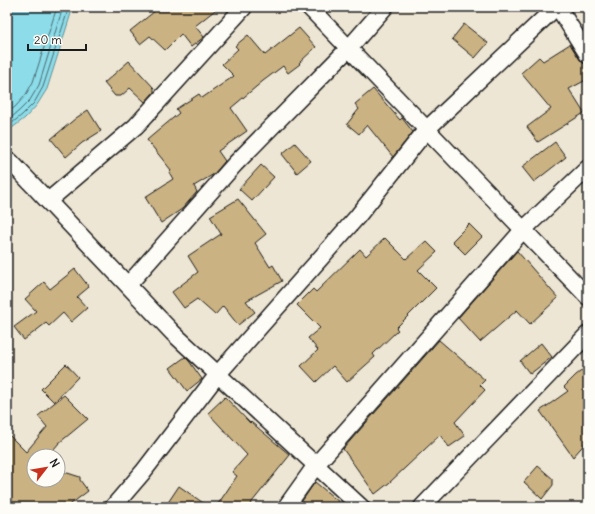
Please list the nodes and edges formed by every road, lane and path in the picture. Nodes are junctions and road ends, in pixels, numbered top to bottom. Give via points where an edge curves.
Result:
1 (244, 7) edge
2 (309, 7) edge
3 (385, 7) edge
4 (557, 7) edge
5 (349, 48) junction
6 (588, 55) edge
7 (427, 129) junction
8 (10, 161) dead end
9 (588, 168) edge
10 (48, 201) junction
11 (523, 230) junction
12 (128, 285) junction
13 (588, 297) edge
14 (588, 334) edge
15 (218, 374) junction
16 (316, 465) junction
17 (113, 507) edge
18 (286, 507) edge
19 (361, 507) edge
20 (422, 507) edge

1 - 10 street via 136,126
2 - 5 street
3 - 5 street
4 - 6 street
4 - 7 street
5 - 7 street
5 - 12 street via 235,164
7 - 11 street
7 - 15 street via 357,218
8 - 10 street
9 - 11 street
10 - 12 street
11 - 13 street
11 - 16 street
12 - 15 street via 173,333
14 - 20 street
15 - 16 street
15 - 17 street
16 - 18 street
16 - 19 street

